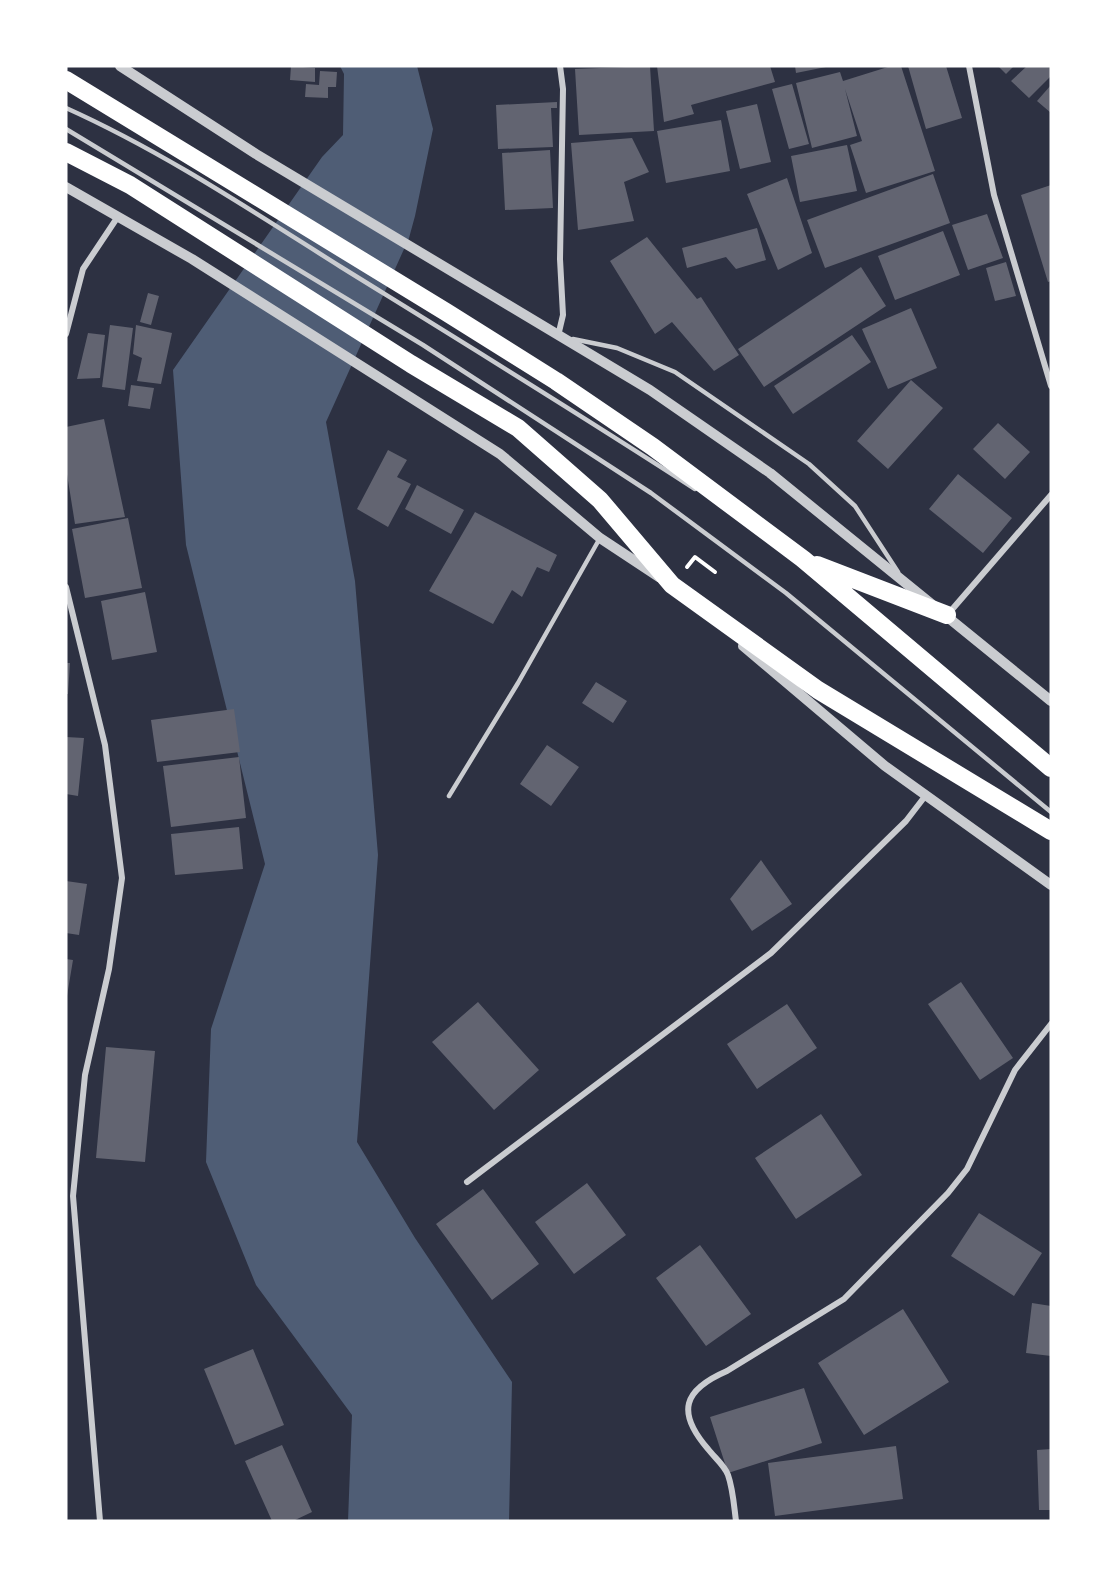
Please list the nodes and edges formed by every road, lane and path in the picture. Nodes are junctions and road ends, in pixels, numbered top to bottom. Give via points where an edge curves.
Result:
1 (120, 66) edge
2 (560, 66) edge
3 (969, 66) edge
4 (66, 80) edge
5 (66, 108) edge
6 (66, 129) edge
7 (66, 152) edge
8 (66, 187) edge
9 (234, 190) junction
10 (117, 218) junction
11 (212, 226) junction
12 (441, 319) junction
13 (66, 334) edge
14 (558, 336) junction
15 (1051, 386) edge
16 (704, 495) dead end
17 (1051, 495) edge
18 (714, 502) dead end
19 (600, 538) junction
20 (803, 559) junction
21 (905, 582) junction
22 (672, 585) junction
23 (66, 587) edge
24 (69, 605) edge
25 (947, 615) junction
26 (1051, 701) edge
27 (1051, 768) edge
28 (926, 795) junction
29 (448, 796) dead end
30 (1051, 812) edge
31 (1051, 831) edge
32 (1051, 885) edge
33 (1051, 1024) edge
34 (467, 1182) dead end
35 (100, 1521) edge
36 (736, 1521) edge

1 - 14 street via 256,154
2 - 14 street via 563,315
3 - 15 street via 994,195
4 - 9 highway
5 - 9 lane
6 - 11 lane
7 - 11 highway
8 - 10 street
9 - 12 highway
10 - 13 street via 83,269
10 - 19 street via 192,259 500,454
11 - 22 highway via 411,364 519,428 600,500
11 - 30 lane via 423,345 651,493 795,601
12 - 16 lane
12 - 20 highway via 556,381 653,447
14 - 21 street via 650,390 770,473
14 - 21 lane via 617,348 675,372 809,464 855,506
17 - 25 street
18 - 20 lane
19 - 22 street
19 - 29 lane
20 - 25 highway
20 - 27 highway
21 - 25 street
22 - 28 street via 885,766
22 - 31 highway via 818,690
23 - 24 street
24 - 35 street via 105,745 122,878 109,969 85,1075 73,1196
25 - 26 street
28 - 32 street
28 - 34 street via 906,821 771,953
33 - 36 street via 1015,1070 967,1169 948,1193 844,1299 694,1390 689,1420 697,1437 728,1473

